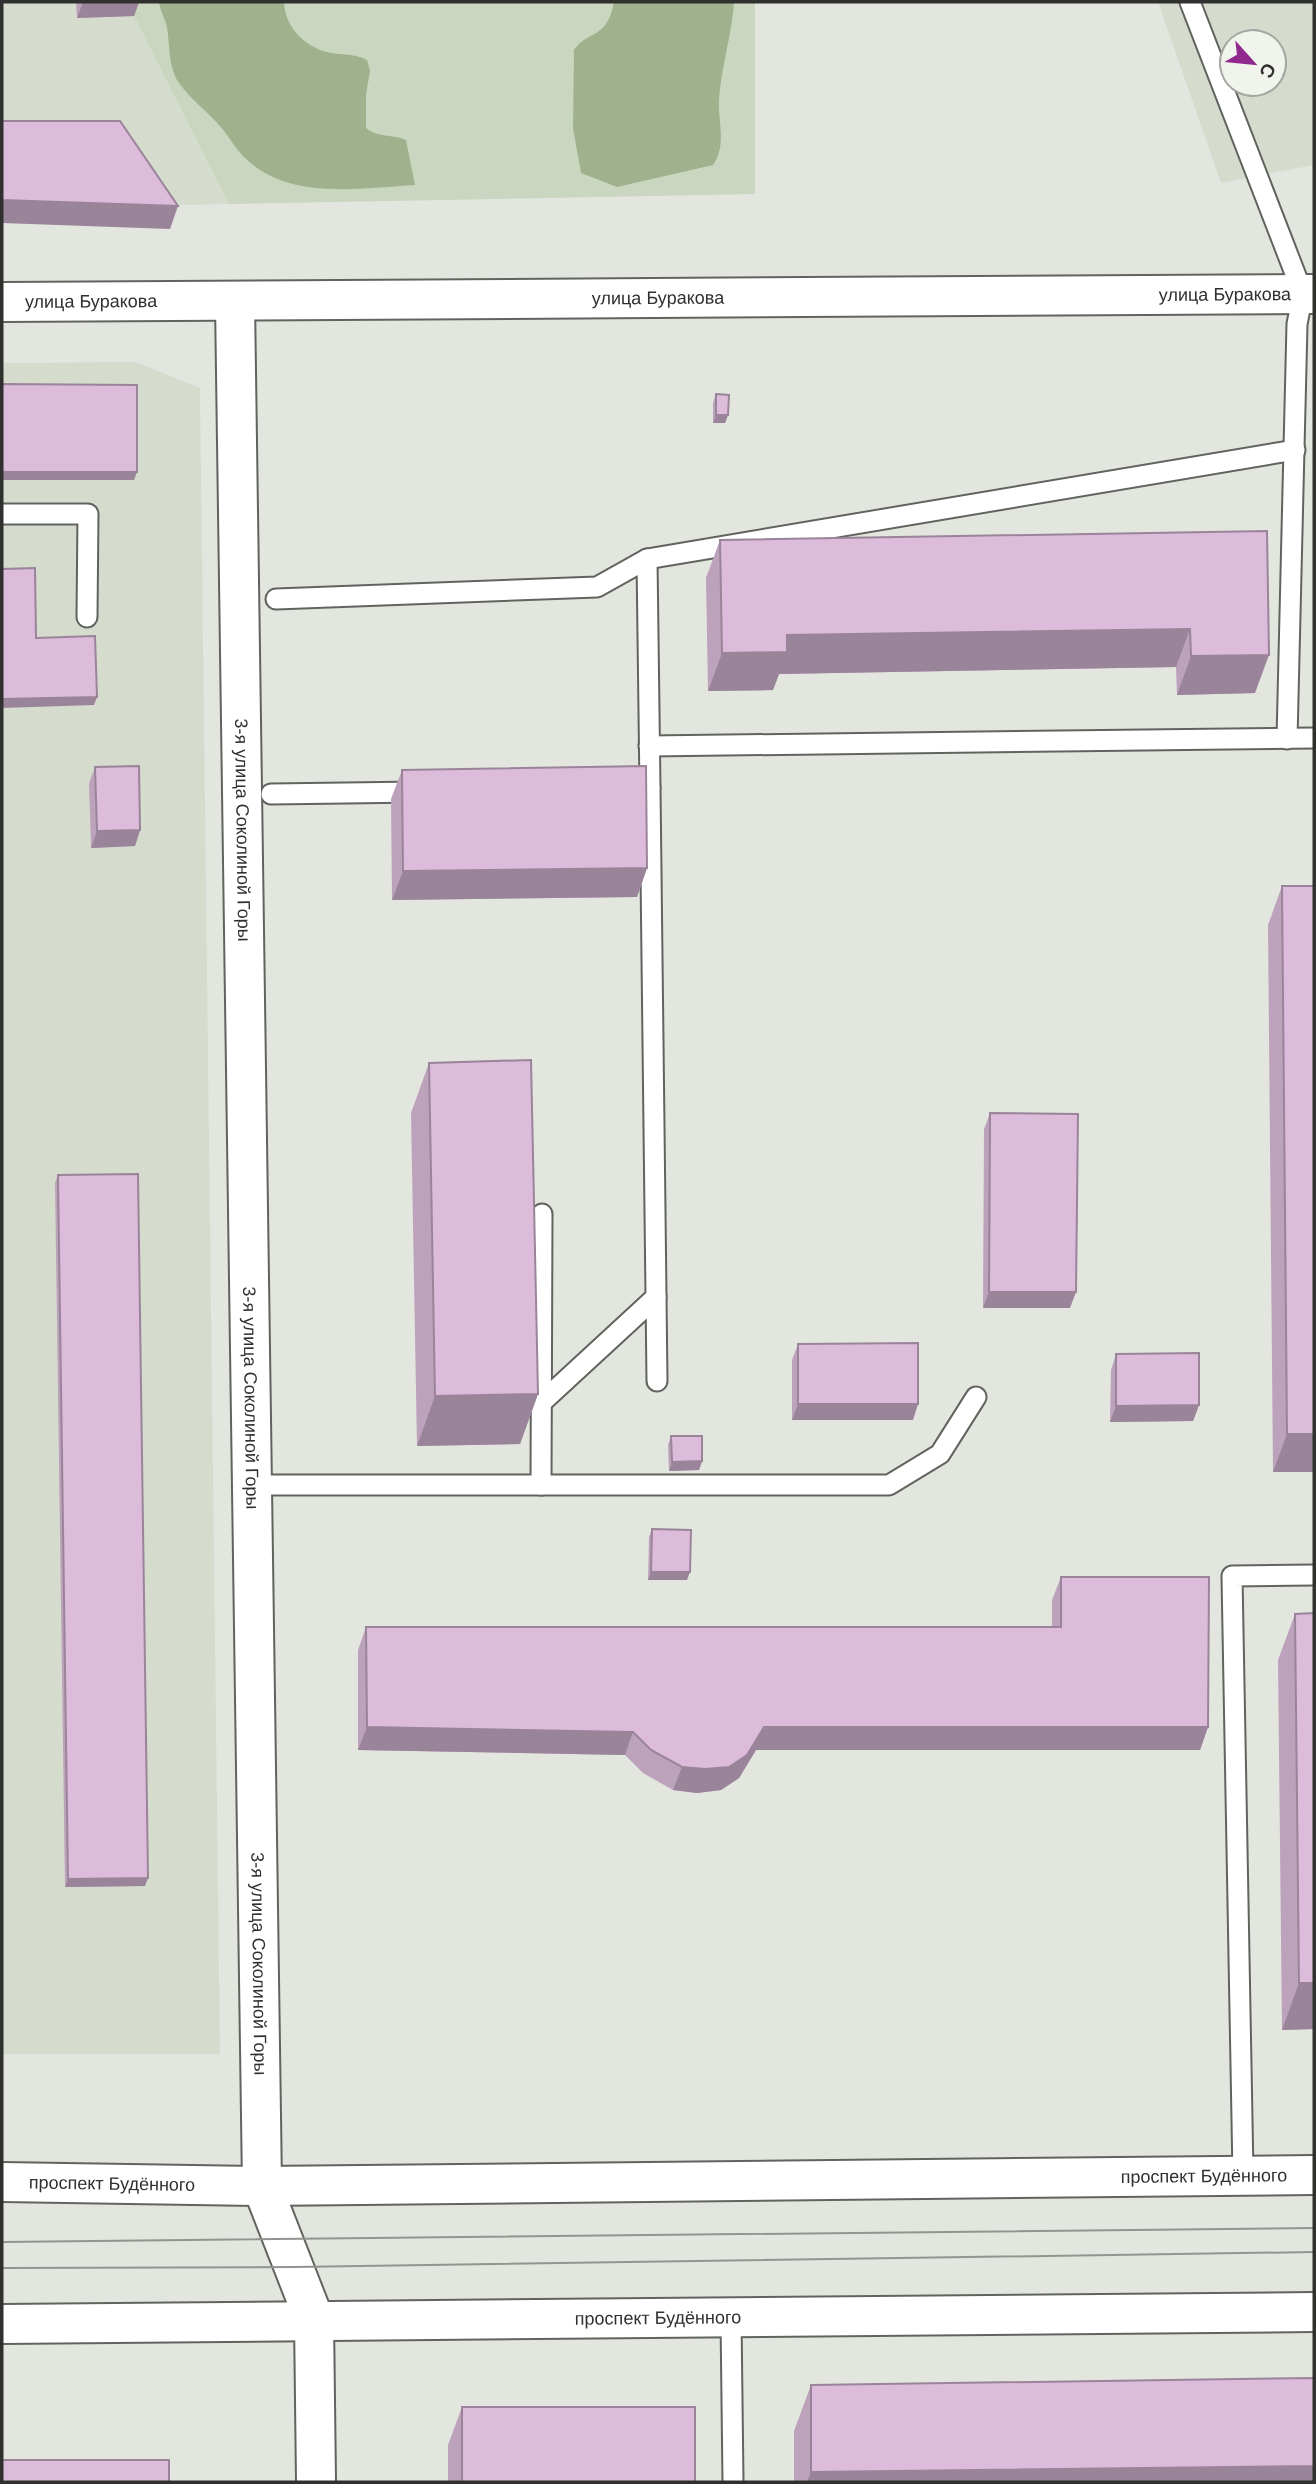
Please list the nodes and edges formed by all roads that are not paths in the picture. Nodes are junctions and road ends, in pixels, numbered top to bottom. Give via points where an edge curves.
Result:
1 (1190, 2) edge
2 (1308, 294) edge
3 (2, 302) edge
4 (235, 302) junction
5 (1295, 450) junction
6 (2, 514) edge
7 (647, 558) junction
8 (276, 599) dead end
9 (87, 617) dead end
10 (1314, 738) edge
11 (1287, 739) junction
12 (649, 746) junction
13 (650, 788) junction
14 (596, 789) edge
15 (433, 791) edge
16 (271, 794) dead end
17 (542, 1214) dead end
18 (656, 1297) junction
19 (657, 1381) dead end
20 (976, 1397) dead end
21 (541, 1403) junction
22 (252, 1485) junction
23 (541, 1485) junction
24 (1314, 1575) edge
25 (1243, 2175) junction
26 (1314, 2175) edge
27 (2, 2182) edge
28 (262, 2186) junction
29 (1314, 2312) edge
30 (731, 2318) junction
31 (314, 2319) junction
32 (2, 2324) edge
33 (316, 2482) edge
34 (733, 2482) edge

1 - 2 lane
2 - 4 street, улица Буракова
2 - 5 lane via 1297,324
3 - 4 street, улица Буракова
4 - 22 street, 3-я улица Соколиной Горы
5 - 7 lane
5 - 11 lane
6 - 9 lane via 88,514
7 - 8 lane via 597,587
7 - 12 lane
10 - 11 lane
11 - 12 lane
12 - 13 lane
13 - 14 lane
13 - 18 lane
15 - 16 lane
17 - 21 lane
18 - 19 lane
18 - 21 lane
20 - 23 lane via 940,1454 889,1485
21 - 23 lane
22 - 23 lane
22 - 28 street, 3-я улица Соколиной Горы
24 - 25 lane via 1232,1576
25 - 26 street, проспект Будённого
25 - 28 street, проспект Будённого
27 - 28 street, проспект Будённого
28 - 31 street, 3-я улица Соколиной Горы
29 - 30 street, проспект Будённого
30 - 31 street, проспект Будённого
30 - 34 lane
31 - 32 street, проспект Будённого
31 - 33 street, 3-я улица Соколиной Горы

